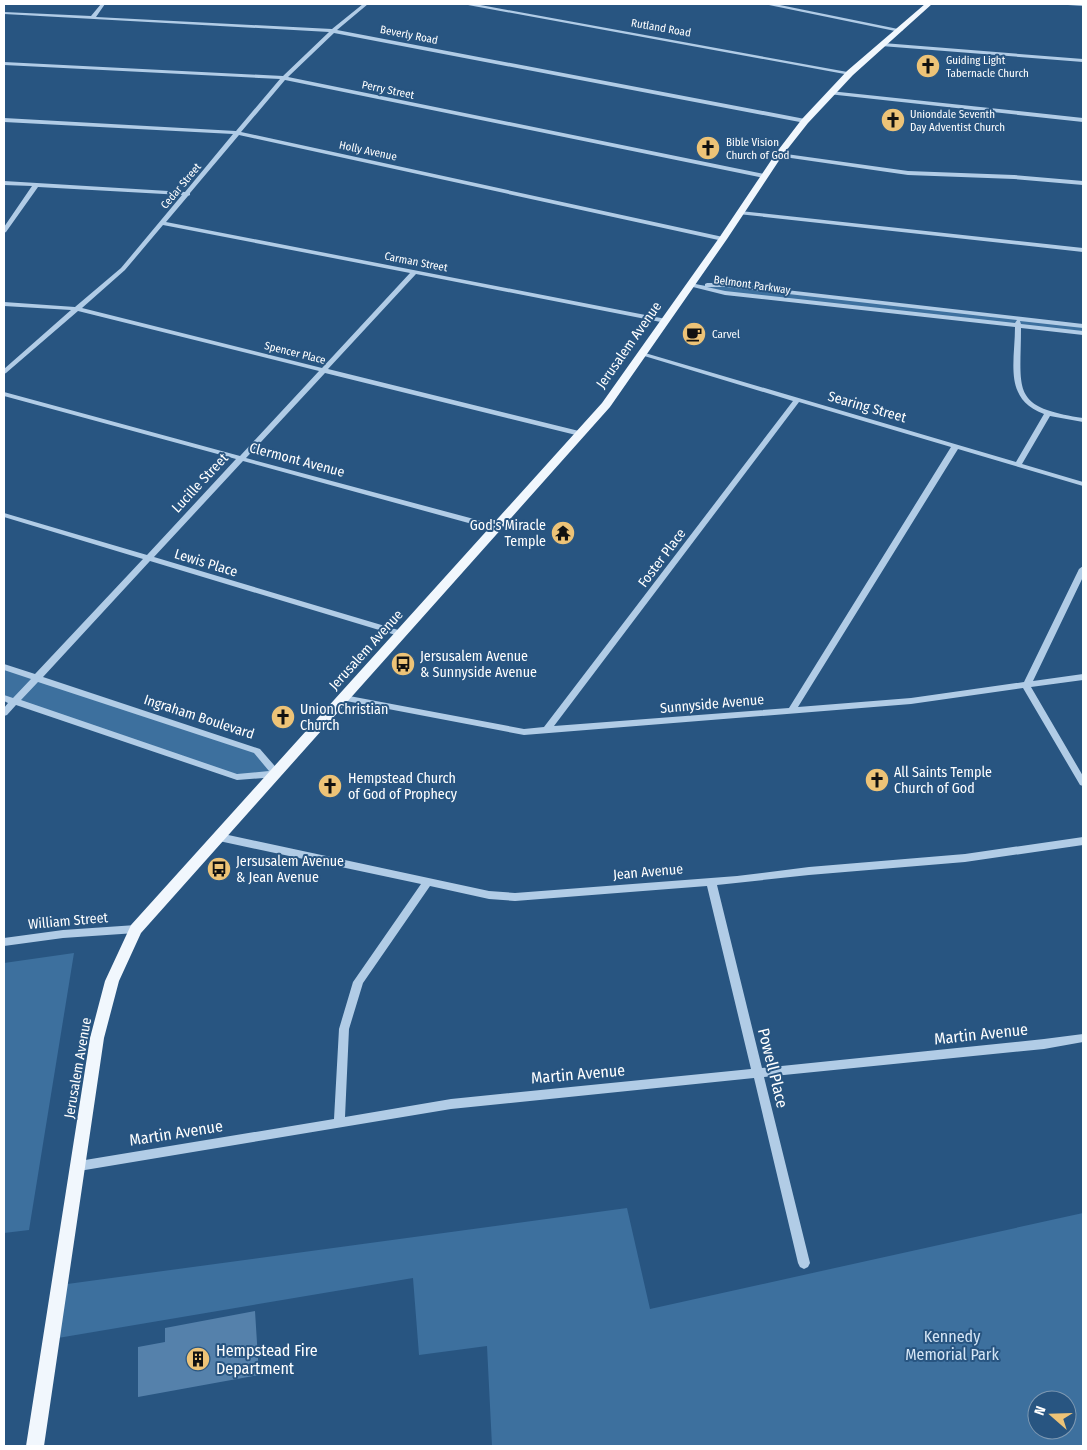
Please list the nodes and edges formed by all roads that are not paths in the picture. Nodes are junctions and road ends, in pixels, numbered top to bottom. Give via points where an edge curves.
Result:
1 (103, 4) edge
2 (366, 4) edge
3 (468, 4) edge
4 (769, 4) edge
5 (929, 4) edge
6 (1068, 4) edge
7 (1083, 5) edge
8 (4, 13) edge
9 (92, 17) junction
10 (333, 30) junction
11 (900, 30) junction
12 (883, 45) junction
13 (1083, 61) edge
14 (4, 63) edge
15 (850, 73) junction
16 (284, 78) junction
17 (830, 93) junction
18 (4, 120) edge
19 (1083, 120) edge
20 (805, 121) junction
21 (238, 133) junction
22 (779, 155) junction
23 (764, 176) junction
24 (4, 183) edge
25 (1083, 183) edge
26 (36, 185) junction
27 (188, 194) junction
28 (740, 213) junction
29 (163, 223) junction
30 (4, 231) edge
31 (723, 239) junction
32 (1083, 250) edge
33 (415, 272) junction
34 (692, 285) junction
35 (4, 304) edge
36 (78, 308) junction
37 (666, 321) junction
38 (1018, 322) junction
39 (1083, 326) edge
40 (1083, 333) edge
41 (643, 354) junction
42 (323, 370) junction
43 (4, 372) edge
44 (4, 394) edge
45 (798, 399) junction
46 (1048, 414) junction
47 (1083, 420) edge
48 (580, 434) junction
49 (956, 446) junction
50 (241, 458) junction
51 (1018, 464) junction
52 (1083, 484) edge
53 (4, 515) edge
54 (496, 528) junction
55 (147, 558) junction
56 (1083, 569) edge
57 (402, 634) junction
58 (4, 667) edge
59 (1083, 677) edge
60 (36, 678) junction
61 (1026, 686) junction
62 (4, 698) edge
63 (344, 698) junction
64 (14, 702) junction
65 (791, 712) junction
66 (4, 713) edge
67 (546, 731) junction
68 (276, 774) junction
69 (1083, 783) edge
70 (220, 838) junction
71 (1083, 841) edge
72 (711, 881) junction
73 (428, 882) junction
74 (136, 929) junction
75 (4, 942) edge
76 (1083, 1038) edge
77 (757, 1074) junction
78 (339, 1123) junction
79 (79, 1166) junction
80 (804, 1263) dead end
81 (35, 1446) edge

1 - 9 street
2 - 10 street, Cedar Street
3 - 15 street, Rutland Road
4 - 11 street
5 - 11 main road, Jerusalem Avenue
6 - 7 street
8 - 9 street, Beverly Road
9 - 10 street, Beverly Road
10 - 16 street, Cedar Street
10 - 20 street, Beverly Road
11 - 12 main road, Jerusalem Avenue
12 - 13 street
12 - 15 main road, Jerusalem Avenue
14 - 16 street, Perry Street
15 - 17 main road, Jerusalem Avenue
16 - 21 street, Cedar Street
16 - 23 street, Perry Street
17 - 19 street
17 - 20 main road, Jerusalem Avenue
18 - 21 street, Holly Avenue
20 - 22 main road, Jerusalem Avenue
21 - 27 street, Cedar Street
21 - 31 street, Holly Avenue
22 - 23 main road, Jerusalem Avenue
22 - 25 street via 908,173
23 - 28 main road, Jerusalem Avenue
24 - 26 street
26 - 27 street
26 - 30 street
27 - 29 street, Cedar Street
28 - 31 main road, Jerusalem Avenue
28 - 32 street
29 - 33 street, Carman Street
29 - 36 street, Cedar Street via 123,269
31 - 34 main road, Jerusalem Avenue
33 - 37 street, Carman Street
33 - 42 street, Lucille Street
34 - 37 main road, Jerusalem Avenue
34 - 38 street, Belmont Parkway via 724,293
35 - 36 street, Spencer Place
36 - 42 street, Spencer Place
36 - 43 street, Cedar Street
37 - 41 main road, Jerusalem Avenue
38 - 39 street, Belmont Parkway
38 - 40 street, Belmont Parkway
38 - 46 street via 1018,385 1027,401
41 - 45 street, Searing Street
41 - 48 main road, Jerusalem Avenue
42 - 48 street, Spencer Place
42 - 50 street, Lucille Street
44 - 50 street, Clermont Avenue
45 - 49 street, Searing Street
45 - 67 street, Foster Place
46 - 47 street
46 - 51 street
48 - 54 main road, Jerusalem Avenue
49 - 51 street, Searing Street
49 - 65 street
50 - 54 street, Clermont Avenue
50 - 55 street, Lucille Street
51 - 52 street, Searing Street
53 - 55 street, Lewis Place
54 - 57 main road, Jerusalem Avenue
55 - 57 street, Lewis Place
55 - 60 street, Lucille Street
56 - 61 street
57 - 63 main road, Jerusalem Avenue
58 - 60 street, Ingraham Boulevard
59 - 61 street, Sunnyside Avenue
60 - 64 street, Lucille Street
60 - 68 street, Ingraham Boulevard via 257,751
61 - 65 street, Sunnyside Avenue
61 - 69 street
62 - 64 street
63 - 67 street, Sunnyside Avenue via 511,731
63 - 68 main road, Jerusalem Avenue
64 - 66 street, Lucille Street
64 - 68 street via 237,777
65 - 67 street, Sunnyside Avenue
68 - 70 main road, Jerusalem Avenue
70 - 73 street, Jean Avenue
70 - 74 main road, Jerusalem Avenue
71 - 72 street, Jean Avenue via 965,858
72 - 73 street, Jean Avenue via 514,897
72 - 77 street, Powell Place
73 - 78 street via 358,982 344,1029
74 - 75 street, William Street
74 - 79 main road, Jerusalem Avenue via 112,981 97,1038
76 - 77 street, Martin Avenue
77 - 78 street, Martin Avenue via 470,1102
77 - 80 street, Powell Place
78 - 79 street, Martin Avenue
79 - 81 main road, Jerusalem Avenue

